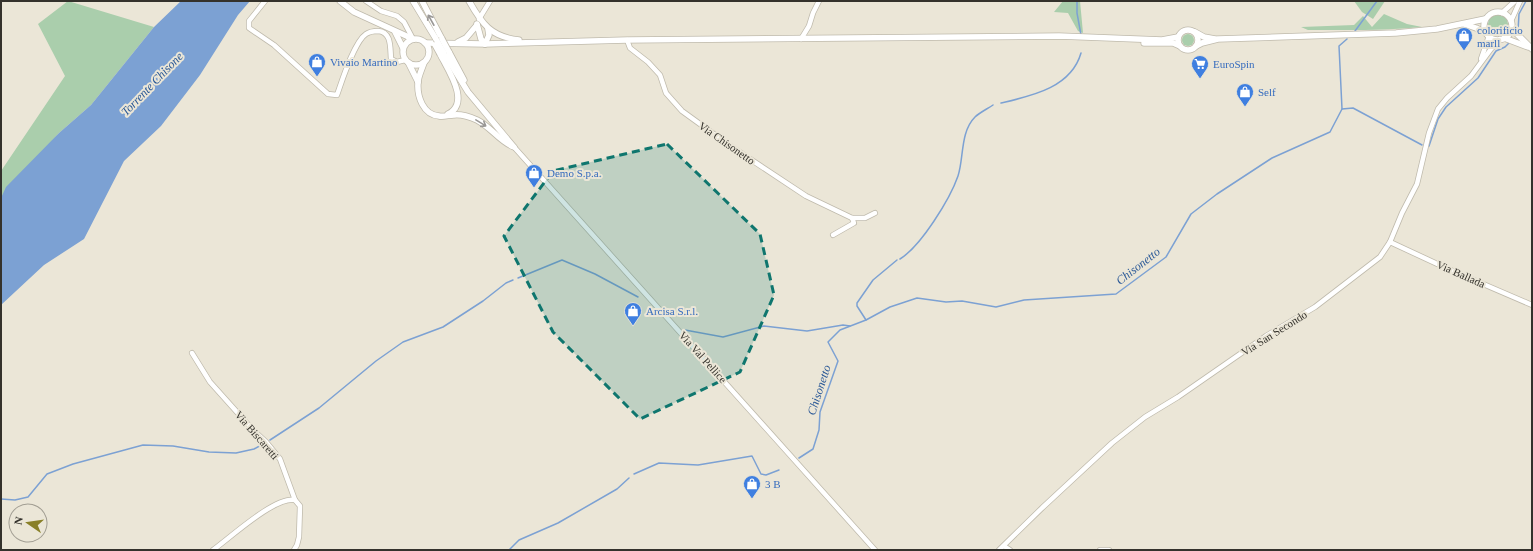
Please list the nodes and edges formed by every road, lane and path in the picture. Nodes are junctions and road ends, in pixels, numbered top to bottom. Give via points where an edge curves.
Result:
1 (265, 1) edge
2 (340, 1) edge
3 (366, 1) edge
4 (413, 1) edge
5 (422, 1) edge
6 (469, 1) edge
7 (490, 1) edge
8 (819, 1) edge
9 (1515, 1) edge
10 (1520, 1) edge
11 (1502, 12) junction
12 (479, 19) junction
13 (1485, 20) junction
14 (1511, 21) junction
15 (1464, 24) junction
16 (477, 25) junction
17 (1511, 28) junction
18 (488, 29) junction
19 (1194, 31) junction
20 (395, 32) junction
21 (1487, 35) junction
22 (1178, 37) junction
23 (1042, 38) junction
24 (412, 39) junction
25 (801, 39) junction
26 (1218, 39) junction
27 (1502, 39) junction
28 (438, 40) junction
29 (627, 40) junction
30 (456, 42) junction
31 (545, 42) junction
32 (425, 43) junction
33 (485, 44) junction
34 (1180, 46) junction
35 (1196, 46) junction
36 (403, 48) junction
37 (1531, 48) edge
38 (444, 53) junction
39 (429, 55) junction
40 (407, 62) junction
41 (424, 63) junction
42 (1480, 65) junction
43 (418, 82) junction
44 (444, 116) junction
45 (514, 147) junction
46 (875, 213) dead end
47 (852, 218) junction
48 (833, 235) dead end
49 (1390, 242) junction
50 (1532, 305) edge
51 (192, 353) dead end
52 (295, 500) junction
53 (1004, 546) junction
54 (213, 550) edge
55 (294, 550) edge
56 (875, 550) edge
57 (999, 550) edge
58 (1010, 550) edge
59 (1100, 550) edge
60 (1109, 550) edge

1 - 40 street via 249,21 249,28 274,45 328,94 337,95 356,48 366,34 374,31 387,35 391,58 397,62
2 - 20 main road via 354,12
3 - 24 street via 381,11 397,16 404,22
4 - 28 main road
28 -> 5 main road
6 - 12 main road
7 - 12 street
8 - 25 street
9 - 11 street
10 - 14 street
11 - 13 main road via 1490,14
11 - 14 main road
12 - 16 main road
12 - 18 main road
13 - 15 main road
13 - 21 main road
14 - 17 main road
15 - 21 main road
15 - 26 main road via 1396,33
16 - 30 main road via 466,38
16 - 33 main road
17 - 27 main road
17 - 37 main road
18 - 31 main road via 502,37
18 - 33 main road via 489,35
19 - 22 main road via 1184,30
19 - 26 main road via 1204,37
19 - 35 main road via 1198,37
20 - 24 main road
20 - 36 main road
21 - 27 main road
21 - 42 street
22 - 23 main road via 1162,40
22 - 34 main road
23 - 25 main road
23 - 34 main road
24 - 32 main road
24 - 36 main road
25 - 29 main road
26 - 35 main road
27 - 37 main road
27 - 42 street, Via San Secondo
28 - 30 main road
28 - 32 main road
28 - 38 main road, bridge
28 - 39 main road
29 - 31 main road
29 - 47 street, Via Chisonetto via 630,48 660,74 666,93 682,111 806,196
30 - 33 main road
31 - 33 main road
32 - 39 main road
34 - 35 main road via 1188,50
36 - 40 main road via 402,52
38 - 44 main road via 459,97 457,106
38 - 45 main road via 468,92
39 - 41 main road
40 - 41 main road via 417,66
40 - 43 main road
41 - 43 main road
42 - 49 street, Via San Secondo via 1438,110 1429,132 1417,184
43 - 44 main road via 422,104 429,112
44 -> 45 main road via 466,116 478,121 507,145
45 - 56 street, Via Val Pellice
46 - 47 street via 865,218
47 - 48 street via 854,223
49 - 50 street, Via Ballada
49 - 53 street, Via San Secondo via 1380,257 1322,303 1266,336 1145,417 1112,443
51 - 52 street, Via Biscaretti via 210,382 280,459
52 - 54 street via 290,499 272,506
52 - 55 street, Via Biscaretti via 300,506 300,526
53 - 57 street, Via San Secondo
53 - 58 street
59 - 60 street

